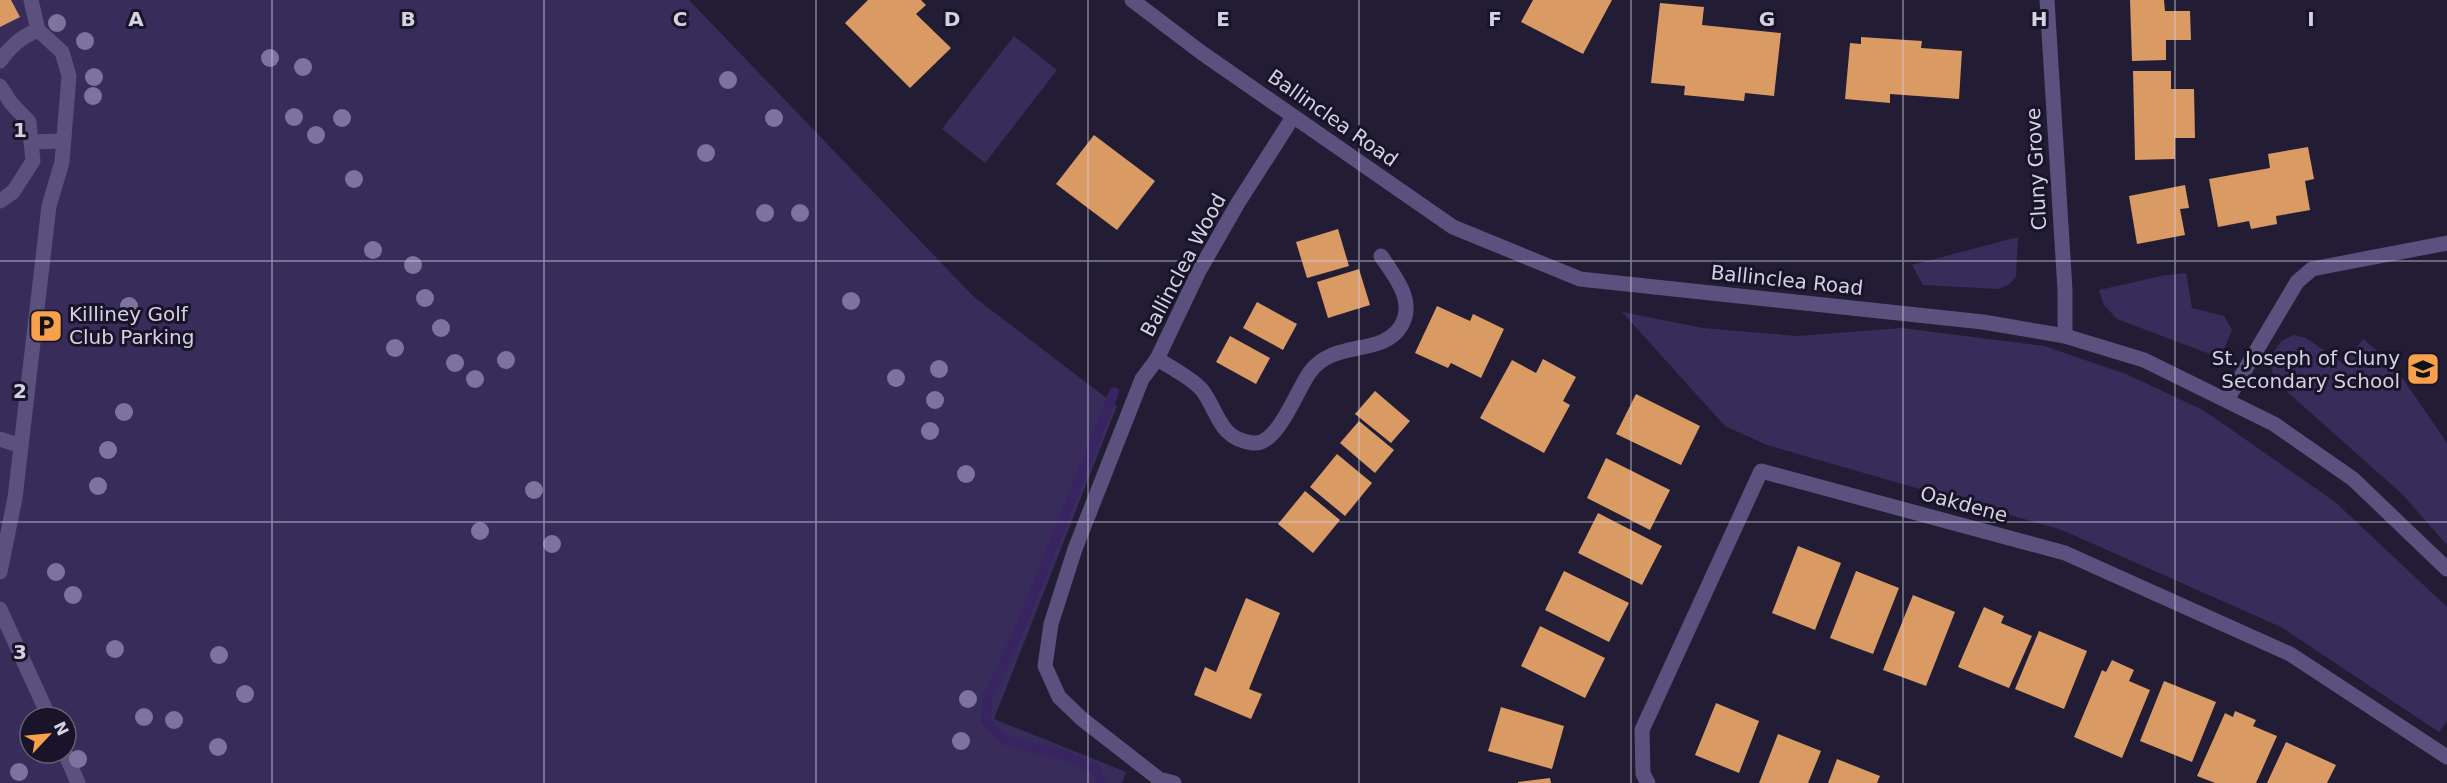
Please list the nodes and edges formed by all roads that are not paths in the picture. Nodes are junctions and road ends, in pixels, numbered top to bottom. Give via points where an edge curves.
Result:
1 (31, 0) edge
2 (1132, 0) edge
3 (2047, 0) edge
4 (38, 30) junction
5 (0, 61) edge
6 (0, 86) edge
7 (1293, 117) junction
8 (63, 141) junction
9 (31, 142) junction
10 (0, 201) edge
11 (2447, 243) edge
12 (1382, 256) dead end
13 (2065, 336) junction
14 (1157, 359) junction
15 (2227, 400) junction
16 (0, 439) edge
17 (21, 446) junction
18 (2447, 569) edge
19 (0, 572) edge
20 (0, 609) edge
21 (44, 705) edge
22 (2447, 756) edge
23 (70, 765) edge
24 (78, 783) edge
25 (1174, 783) edge
26 (1648, 783) edge

1 - 4 street
2 - 7 street, Ballinclea Road
3 - 13 street, Cluny Grove
4 - 5 street via 23,36
4 - 8 street via 62,52 69,75
6 - 9 street via 29,123
7 - 13 street, Ballinclea Road via 1453,227 1580,279 1983,322
7 - 14 street, Ballinclea Wood via 1199,271
8 - 9 street
8 - 17 street via 62,162 49,206
9 - 10 street via 33,161 13,192
11 - 15 street via 2312,269 2297,282
12 - 14 street, Ballinclea Wood via 1401,285 1406,301 1405,318 1396,334 1382,343 1335,352 1311,370 1276,432 1263,442 1235,437 1218,422 1202,389
13 - 15 street, Ballinclea Road via 2154,364
14 - 25 street via 1142,379 1075,549 1051,624 1045,666 1059,697 1083,719 1159,779
15 - 18 street, Ballinclea Road via 2274,424 2353,479
16 - 17 street
17 - 19 street
20 - 21 street
22 - 26 street, Oakdene via 2290,654 2065,553 1761,471 1642,730 1643,774
23 - 24 street

